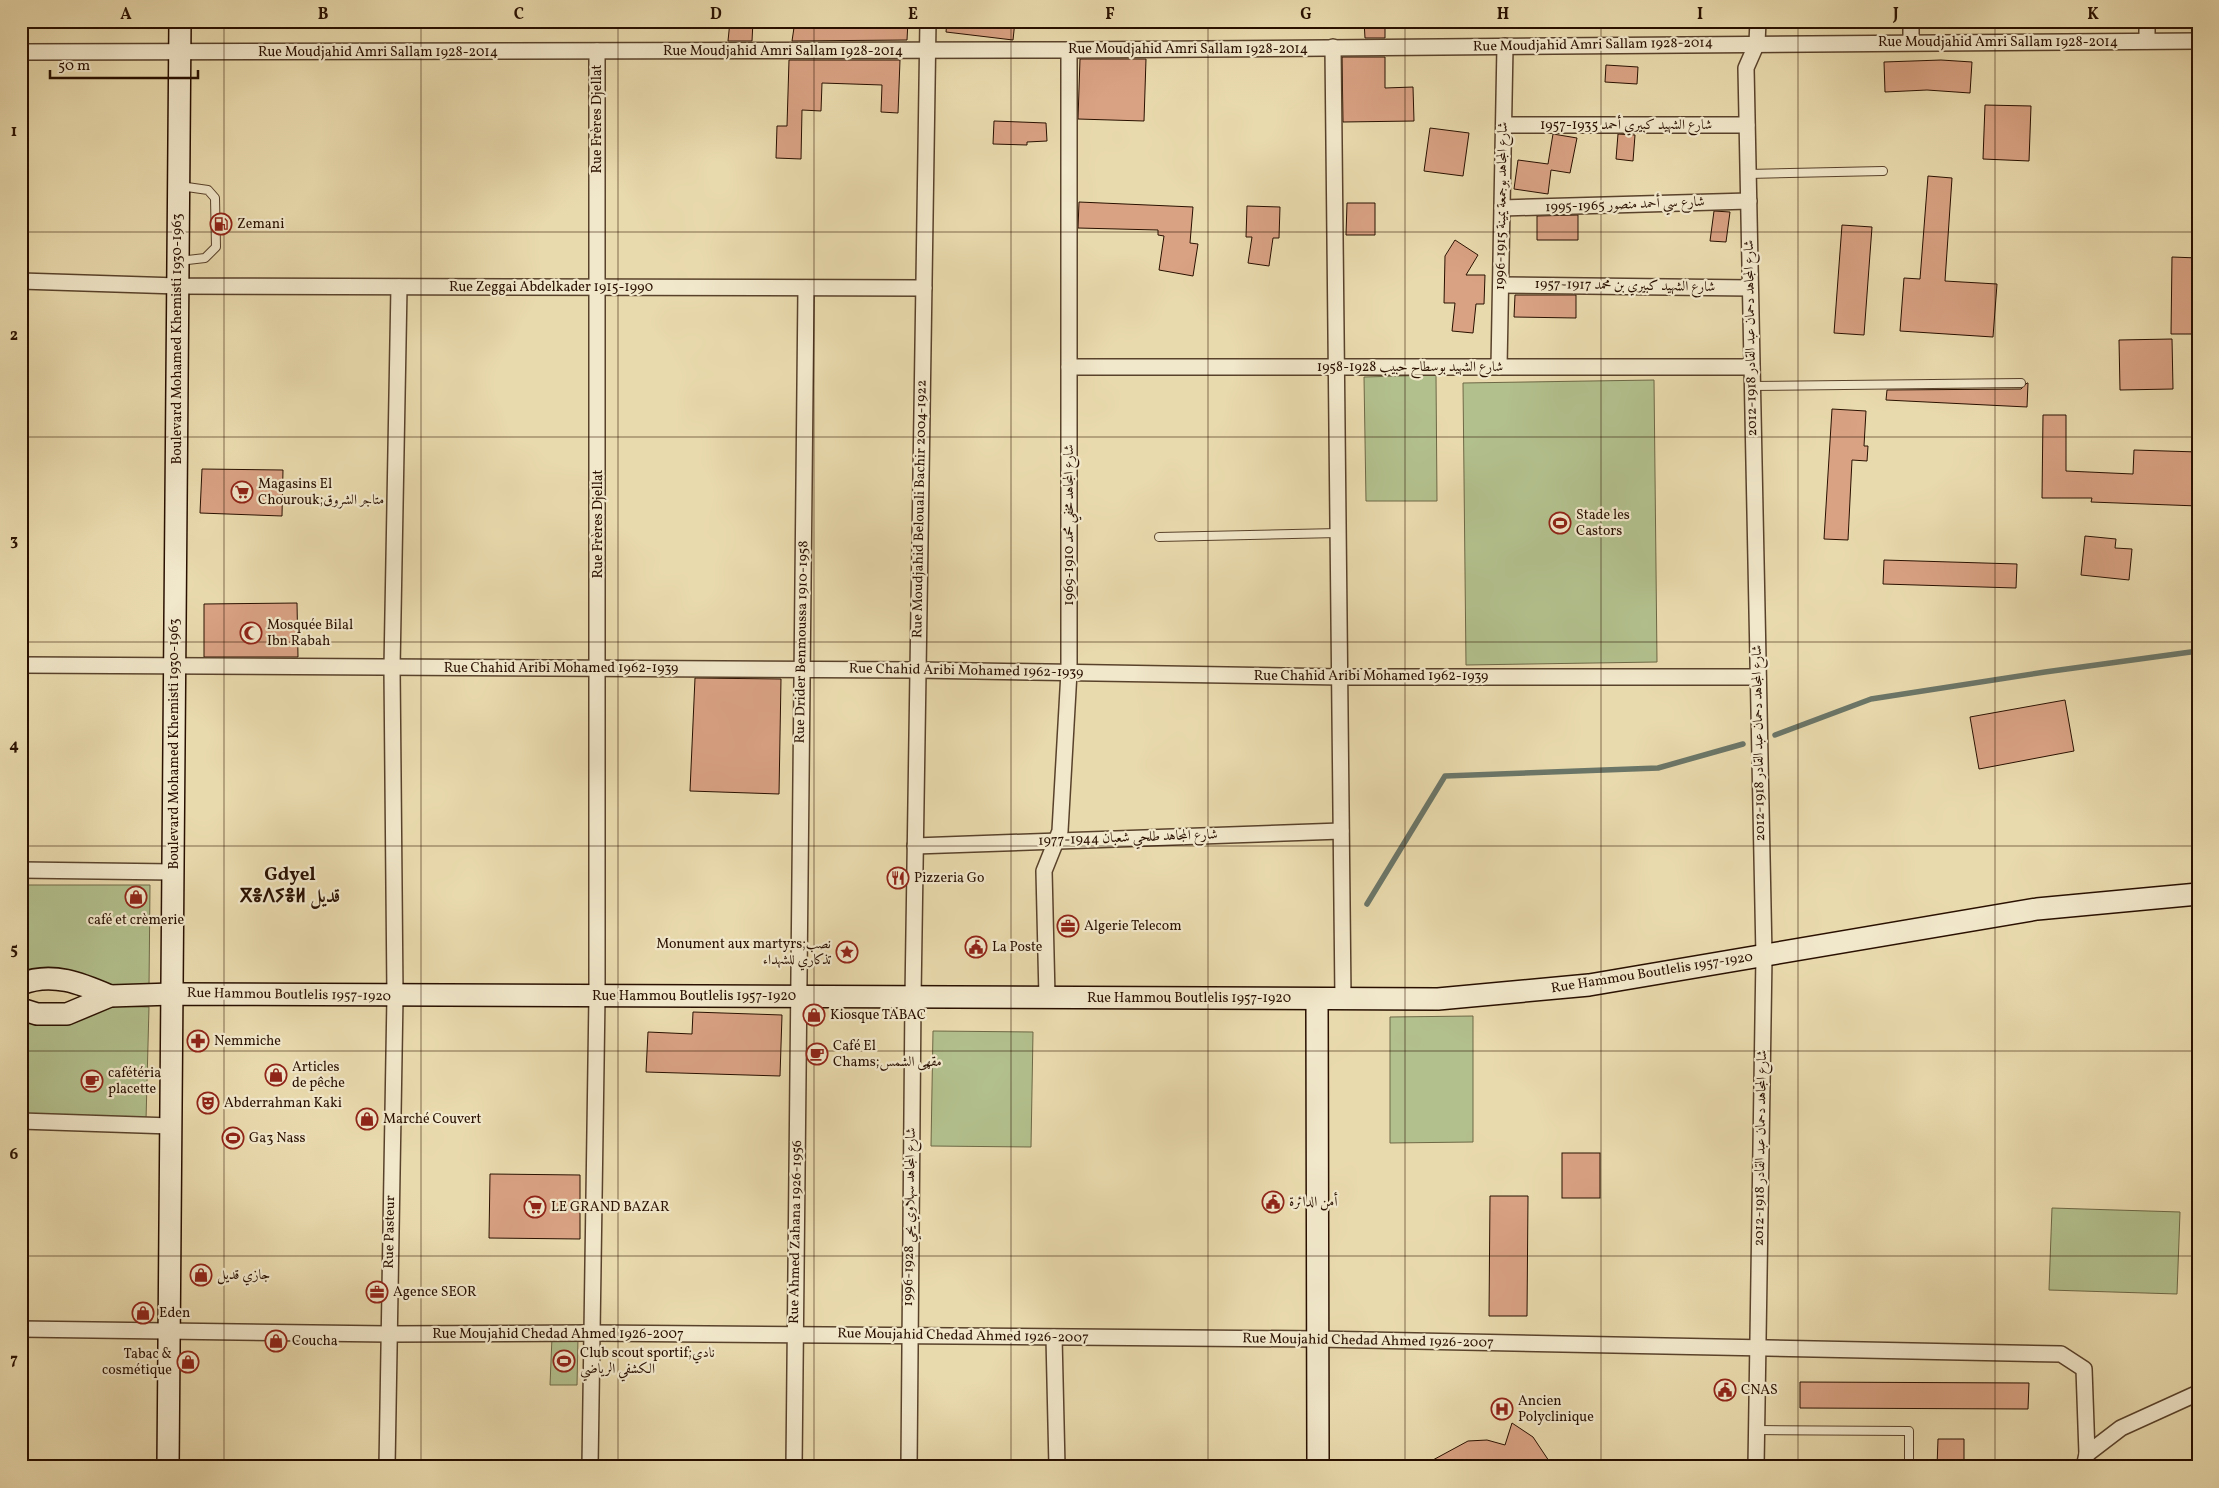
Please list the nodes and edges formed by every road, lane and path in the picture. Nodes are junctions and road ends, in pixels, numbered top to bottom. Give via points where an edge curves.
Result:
1 (180, 21) edge
2 (928, 21) edge
3 (1758, 21) edge
4 (1911, 21) edge
5 (2147, 21) edge
6 (2147, 41) junction
7 (2198, 41) edge
8 (1911, 42) junction
9 (1757, 43) junction
10 (1506, 46) junction
11 (1333, 47) junction
12 (927, 50) junction
13 (1069, 50) junction
14 (597, 51) junction
15 (21, 52) edge
16 (179, 53) junction
17 (1504, 125) junction
18 (1747, 125) junction
19 (1883, 171) dead end
20 (1748, 174) junction
21 (178, 186) junction
22 (1749, 201) junction
23 (1502, 208) junction
24 (178, 262) junction
25 (21, 281) edge
26 (1501, 285) junction
27 (178, 286) junction
28 (399, 287) junction
29 (598, 287) junction
30 (806, 288) junction
31 (924, 288) junction
32 (1750, 288) junction
33 (1069, 367) junction
34 (1336, 367) junction
35 (1499, 367) junction
36 (1752, 367) junction
37 (2021, 383) dead end
38 (1752, 386) junction
39 (1338, 533) junction
40 (1158, 537) dead end
41 (21, 665) edge
42 (174, 667) junction
43 (392, 668) junction
44 (597, 668) junction
45 (802, 669) junction
46 (918, 670) junction
47 (1069, 672) junction
48 (1340, 677) junction
49 (1758, 677) junction
50 (1341, 831) junction
51 (1056, 841) junction
52 (915, 846) junction
53 (21, 870) edge
54 (173, 872) junction
55 (2198, 894) edge
56 (1764, 956) junction
57 (21, 984) edge
58 (172, 994) junction
59 (110, 996) junction
60 (395, 996) junction
61 (596, 996) junction
62 (799, 997) junction
63 (913, 997) junction
64 (1048, 998) junction
65 (1317, 998) junction
66 (1343, 999) junction
67 (21, 1009) edge
68 (21, 1121) edge
69 (171, 1126) junction
70 (21, 1329) edge
71 (169, 1329) junction
72 (591, 1333) junction
73 (388, 1334) junction
74 (795, 1335) junction
75 (909, 1336) junction
76 (1054, 1337) junction
77 (1318, 1339) junction
78 (1758, 1347) junction
79 (2198, 1393) edge
80 (1756, 1430) junction
81 (2086, 1460) edge
82 (168, 1467) edge
83 (388, 1467) edge
84 (590, 1467) edge
85 (794, 1467) edge
86 (909, 1467) edge
87 (1057, 1467) edge
88 (1318, 1467) edge
89 (1756, 1467) edge
90 (1909, 1467) edge

1 - 16 main road, Boulevard Mohamed Khemisti 1930-1963
2 - 12 street, Rue Moudjahid Belouali Bachir 2004-1922
3 - 9 street, شارع المجاهد دحمان عبد القادر 1918-2012
4 - 8 street
5 - 6 street
6 - 7 street, Rue Moudjahid Amri Sallam 1928-2014
6 - 8 street, Rue Moudjahid Amri Sallam 1928-2014
8 - 9 street, Rue Moudjahid Amri Sallam 1928-2014
9 - 10 street, Rue Moudjahid Amri Sallam 1928-2014
9 - 18 street, شارع المجاهد دحمان عبد القادر 1918-2012 via 1746,68
10 - 11 street, Rue Moudjahid Amri Sallam 1928-2014
10 - 17 street, شارع المجاهد بوجمعة يمينة 1915-1996
11 - 13 street, Rue Moudjahid Amri Sallam 1928-2014
11 - 34 street
12 - 13 street, Rue Moudjahid Amri Sallam 1928-2014
12 - 14 street, Rue Moudjahid Amri Sallam 1928-2014
12 - 31 street, Rue Moudjahid Belouali Bachir 2004-1922
13 - 33 street, شارع المجاهد مخفي محمد 1910-1969
14 - 16 street, Rue Moudjahid Amri Sallam 1928-2014
14 - 29 street, Rue Frères Djellat
15 - 16 street, Rue Moudjahid Amri Sallam 1928-2014
16 - 21 main road, Boulevard Mohamed Khemisti 1930-1963
17 - 18 street, شارع الشهيد كبيري أحمد 1935-1957
17 - 23 street, شارع المجاهد بوجمعة يمينة 1915-1996
18 - 20 street, شارع المجاهد دحمان عبد القادر 1918-2012
19 - 20 lane
20 - 22 street, شارع المجاهد دحمان عبد القادر 1918-2012
21 - 24 main road, Boulevard Mohamed Khemisti 1930-1963
21 - 24 lane via 208,190 215,198 216,247 205,258
22 - 23 street, شارع سي أحمد منصور 1965-1995
22 - 32 street, شارع المجاهد دحمان عبد القادر 1918-2012
23 - 26 street, شارع المجاهد بوجمعة يمينة 1915-1996
24 - 27 main road, Boulevard Mohamed Khemisti 1930-1963
25 - 27 street, Rue Zeggai Abdelkader 1915-1990
26 - 32 street, شارع الشهيد كبيري بن محمد 1917-1957
26 - 35 street, شارع المجاهد بوجمعة يمينة 1915-1996
27 - 28 street, Rue Zeggai Abdelkader 1915-1990
27 - 42 main road, Boulevard Mohamed Khemisti 1930-1963
28 - 29 street, Rue Zeggai Abdelkader 1915-1990
28 - 43 street, Rue Pasteur
29 - 30 street, Rue Zeggai Abdelkader 1915-1990
29 - 44 street, Rue Frères Djellat
30 - 31 street, Rue Zeggai Abdelkader 1915-1990
30 - 45 street, Rue Drider Benmoussa 1910-1958
31 - 46 street, Rue Moudjahid Belouali Bachir 2004-1922
32 - 36 street, شارع المجاهد دحمان عبد القادر 1918-2012
33 - 34 street, شارع الشهيد بوسطاح حبيب 1928-1958
33 - 47 street, شارع المجاهد مخفي محمد 1910-1969
34 - 35 street, شارع الشهيد بوسطاح حبيب 1928-1958
34 - 39 street
35 - 36 street, شارع الشهيد بوسطاح حبيب 1928-1958
36 - 38 street, شارع المجاهد دحمان عبد القادر 1918-2012
37 - 38 lane
38 - 49 street, شارع المجاهد دحمان عبد القادر 1918-2012
39 - 40 lane
39 - 48 street
41 - 42 street, Rue Chahid Aribi Mohamed 1962-1939
42 - 43 street, Rue Chahid Aribi Mohamed 1962-1939
42 - 54 main road, Boulevard Mohamed Khemisti 1930-1963
43 - 44 street, Rue Chahid Aribi Mohamed 1962-1939
43 - 60 street, Rue Pasteur
44 - 45 street, Rue Chahid Aribi Mohamed 1962-1939
44 - 61 street, Rue Frères Djellat
45 - 46 street, Rue Chahid Aribi Mohamed 1962-1939
45 - 62 street, Rue Drider Benmoussa 1910-1958
46 - 47 street, Rue Chahid Aribi Mohamed 1962-1939
46 - 52 street, Rue Moudjahid Belouali Bachir 2004-1922
47 - 48 street, Rue Chahid Aribi Mohamed 1962-1939
47 - 51 street, شارع المجاهد مخفي محمد 1910-1969 via 1060,831
48 - 49 street, Rue Chahid Aribi Mohamed 1962-1939
48 - 50 street
49 - 56 street, شارع المجاهد دحمان عبد القادر 1918-2012
50 - 51 street, شارع المجاهد طلحي شعبان 1944-1977
50 - 66 street
51 - 52 street, شارع المجاهد طلحي شعبان 1944-1977
51 - 64 street, شارع المجاهد مخفي محمد 1910-1969 via 1044,872
52 - 63 street, Rue Moudjahid Belouali Bachir 2004-1922
53 - 54 street
54 - 58 main road, Boulevard Mohamed Khemisti 1930-1963
55 - 56 main road, Rue Hammou Boutlelis 1957-1920 via 2036,909
56 - 66 main road, Rue Hammou Boutlelis 1957-1920 via 1589,985 1438,999
56 - 78 street, شارع المجاهد دحمان عبد القادر 1918-2012
57 - 59 main road via 48,979 73,981
58 - 59 main road, Rue Hammou Boutlelis 1957-1920
58 - 60 main road, Rue Hammou Boutlelis 1957-1920
58 - 69 main road, Boulevard Mohamed Khemisti 1930-1963
59 - 67 main road via 67,1014 37,1014
60 - 61 main road, Rue Hammou Boutlelis 1957-1920
60 - 73 street, Rue Pasteur
61 - 62 main road, Rue Hammou Boutlelis 1957-1920
61 - 72 street, Rue Frères Djellat
62 - 63 main road, Rue Hammou Boutlelis 1957-1920
62 - 74 street, Rue Ahmed Zahana 1926-1956
63 - 64 main road, Rue Hammou Boutlelis 1957-1920
63 - 75 street, شارع المجاهد سهلاوي يحي 1928-1996
64 - 65 main road, Rue Hammou Boutlelis 1957-1920
65 - 66 main road, Rue Hammou Boutlelis 1957-1920
65 - 77 main road
68 - 69 street
69 - 71 main road, Boulevard Mohamed Khemisti 1930-1963
70 - 71 street, Rue Moujahid Chedad Ahmed 1926-2007
71 - 73 street, Rue Moujahid Chedad Ahmed 1926-2007
71 - 82 main road, Boulevard Mohamed Khemisti 1930-1963
72 - 73 street, Rue Moujahid Chedad Ahmed 1926-2007
72 - 74 street, Rue Moujahid Chedad Ahmed 1926-2007
72 - 84 street, Rue Frères Djellat
73 - 83 street, Rue Pasteur
74 - 75 street, Rue Moujahid Chedad Ahmed 1926-2007
74 - 85 street, Rue Ahmed Zahana 1926-1956
75 - 76 street, Rue Moujahid Chedad Ahmed 1926-2007
75 - 86 street, شارع المجاهد سهلاوي يحي 1928-1996
76 - 77 street, Rue Moujahid Chedad Ahmed 1926-2007
76 - 87 street
77 - 78 street, Rue Moujahid Chedad Ahmed 1926-2007
77 - 88 main road
78 - 80 street, شارع المجاهد دحمان عبد القادر 1918-2012
78 - 81 street, Rue Moujahid Chedad Ahmed 1926-2007 via 2060,1354 2084,1370
79 - 81 street via 2122,1428
80 - 89 street, شارع المجاهد دحمان عبد القادر 1918-2012
80 - 90 lane via 1909,1431

